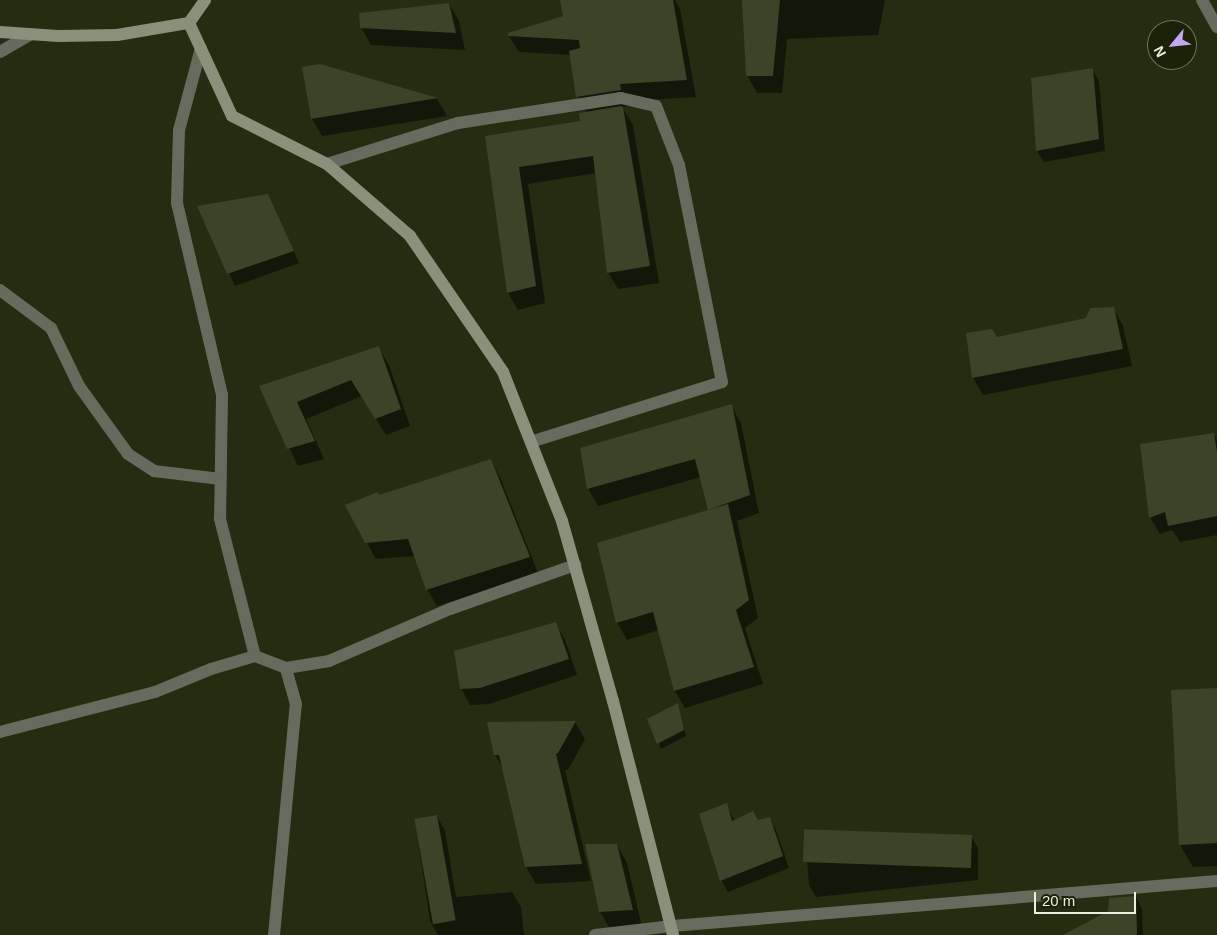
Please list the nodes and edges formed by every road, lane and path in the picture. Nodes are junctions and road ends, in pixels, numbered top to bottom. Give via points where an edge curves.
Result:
1 (205, 0) edge
2 (1202, 0) edge
3 (189, 22) junction
4 (1217, 27) edge
5 (0, 32) edge
6 (31, 34) junction
7 (201, 48) junction
8 (0, 52) edge
9 (328, 164) junction
10 (0, 290) edge
11 (531, 442) junction
12 (221, 479) junction
13 (575, 566) junction
14 (255, 656) junction
15 (286, 668) junction
16 (0, 732) edge
17 (1217, 881) edge
18 (672, 931) edge
19 (274, 935) edge
20 (595, 935) edge

1 - 3 street
2 - 4 street
3 - 6 street via 117,35
3 - 7 street
5 - 6 street
6 - 8 street
7 - 9 street via 232,116
7 - 12 street via 179,130 177,202 222,395
9 - 11 street via 410,236 503,372
9 - 11 street via 458,123 620,98 656,106 679,165 722,382
10 - 12 street via 51,328 79,386 128,454 154,470
11 - 13 street via 562,521
12 - 14 street via 220,519
13 - 15 street via 450,609 329,661
13 - 18 street
14 - 15 street
14 - 16 street via 211,669 155,692
15 - 19 street via 296,704
17 - 18 street
18 - 20 street

